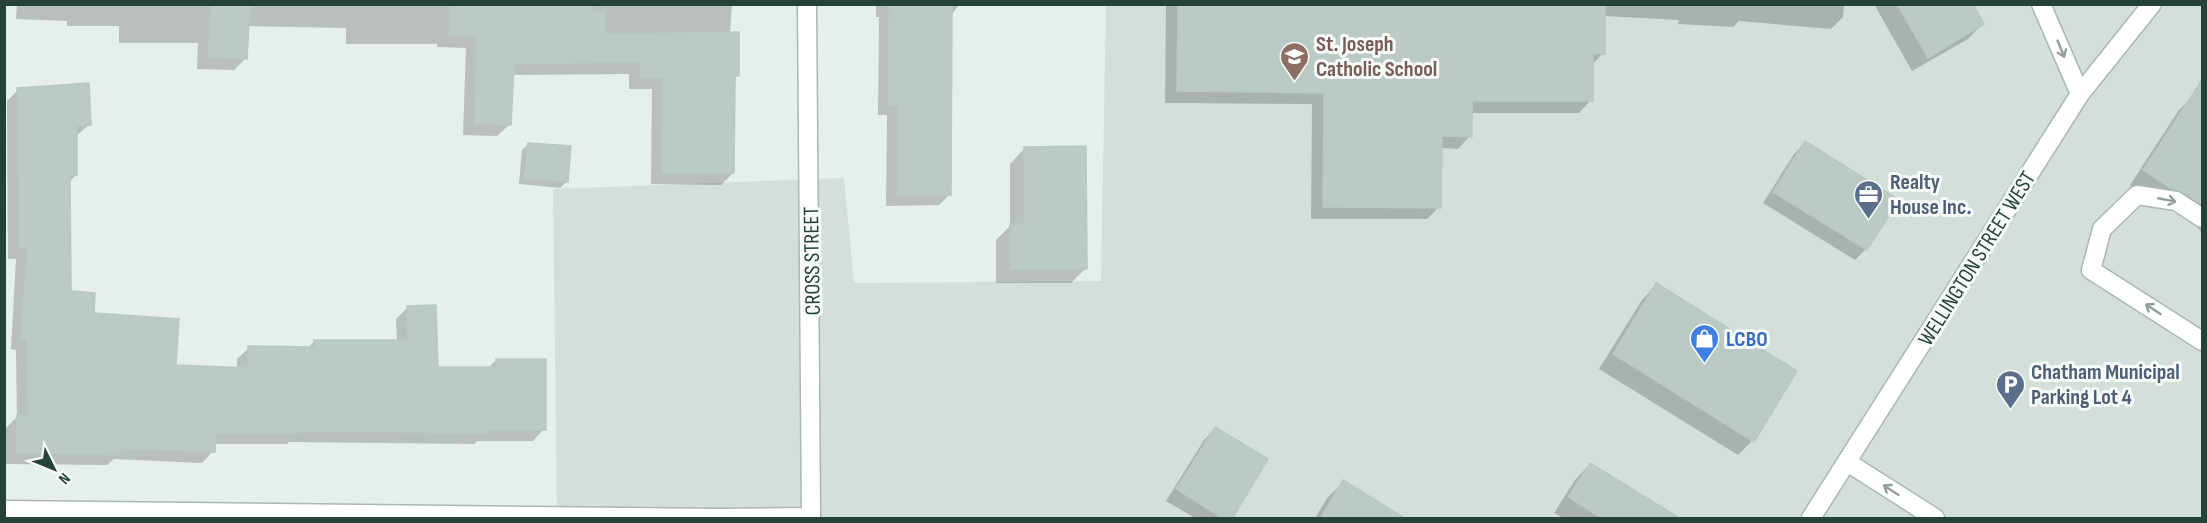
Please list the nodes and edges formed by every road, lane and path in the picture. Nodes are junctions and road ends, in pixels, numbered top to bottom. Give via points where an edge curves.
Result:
1 (807, 4) edge
2 (2041, 4) edge
3 (2152, 4) edge
4 (2080, 94) junction
5 (2202, 218) edge
6 (2202, 341) edge
7 (1847, 462) junction
8 (4, 510) edge
9 (811, 518) edge
10 (1811, 519) edge
11 (1935, 519) edge

1 - 9 street, CROSS STREET
2 -> 4 street
3 - 4 street, WELLINGTON STREET WEST
4 - 7 street, WELLINGTON STREET WEST
6 -> 5 street via 2091,270 2102,229 2137,195 2176,201
7 - 10 street, WELLINGTON STREET WEST
11 -> 7 street
8 - 9 street

